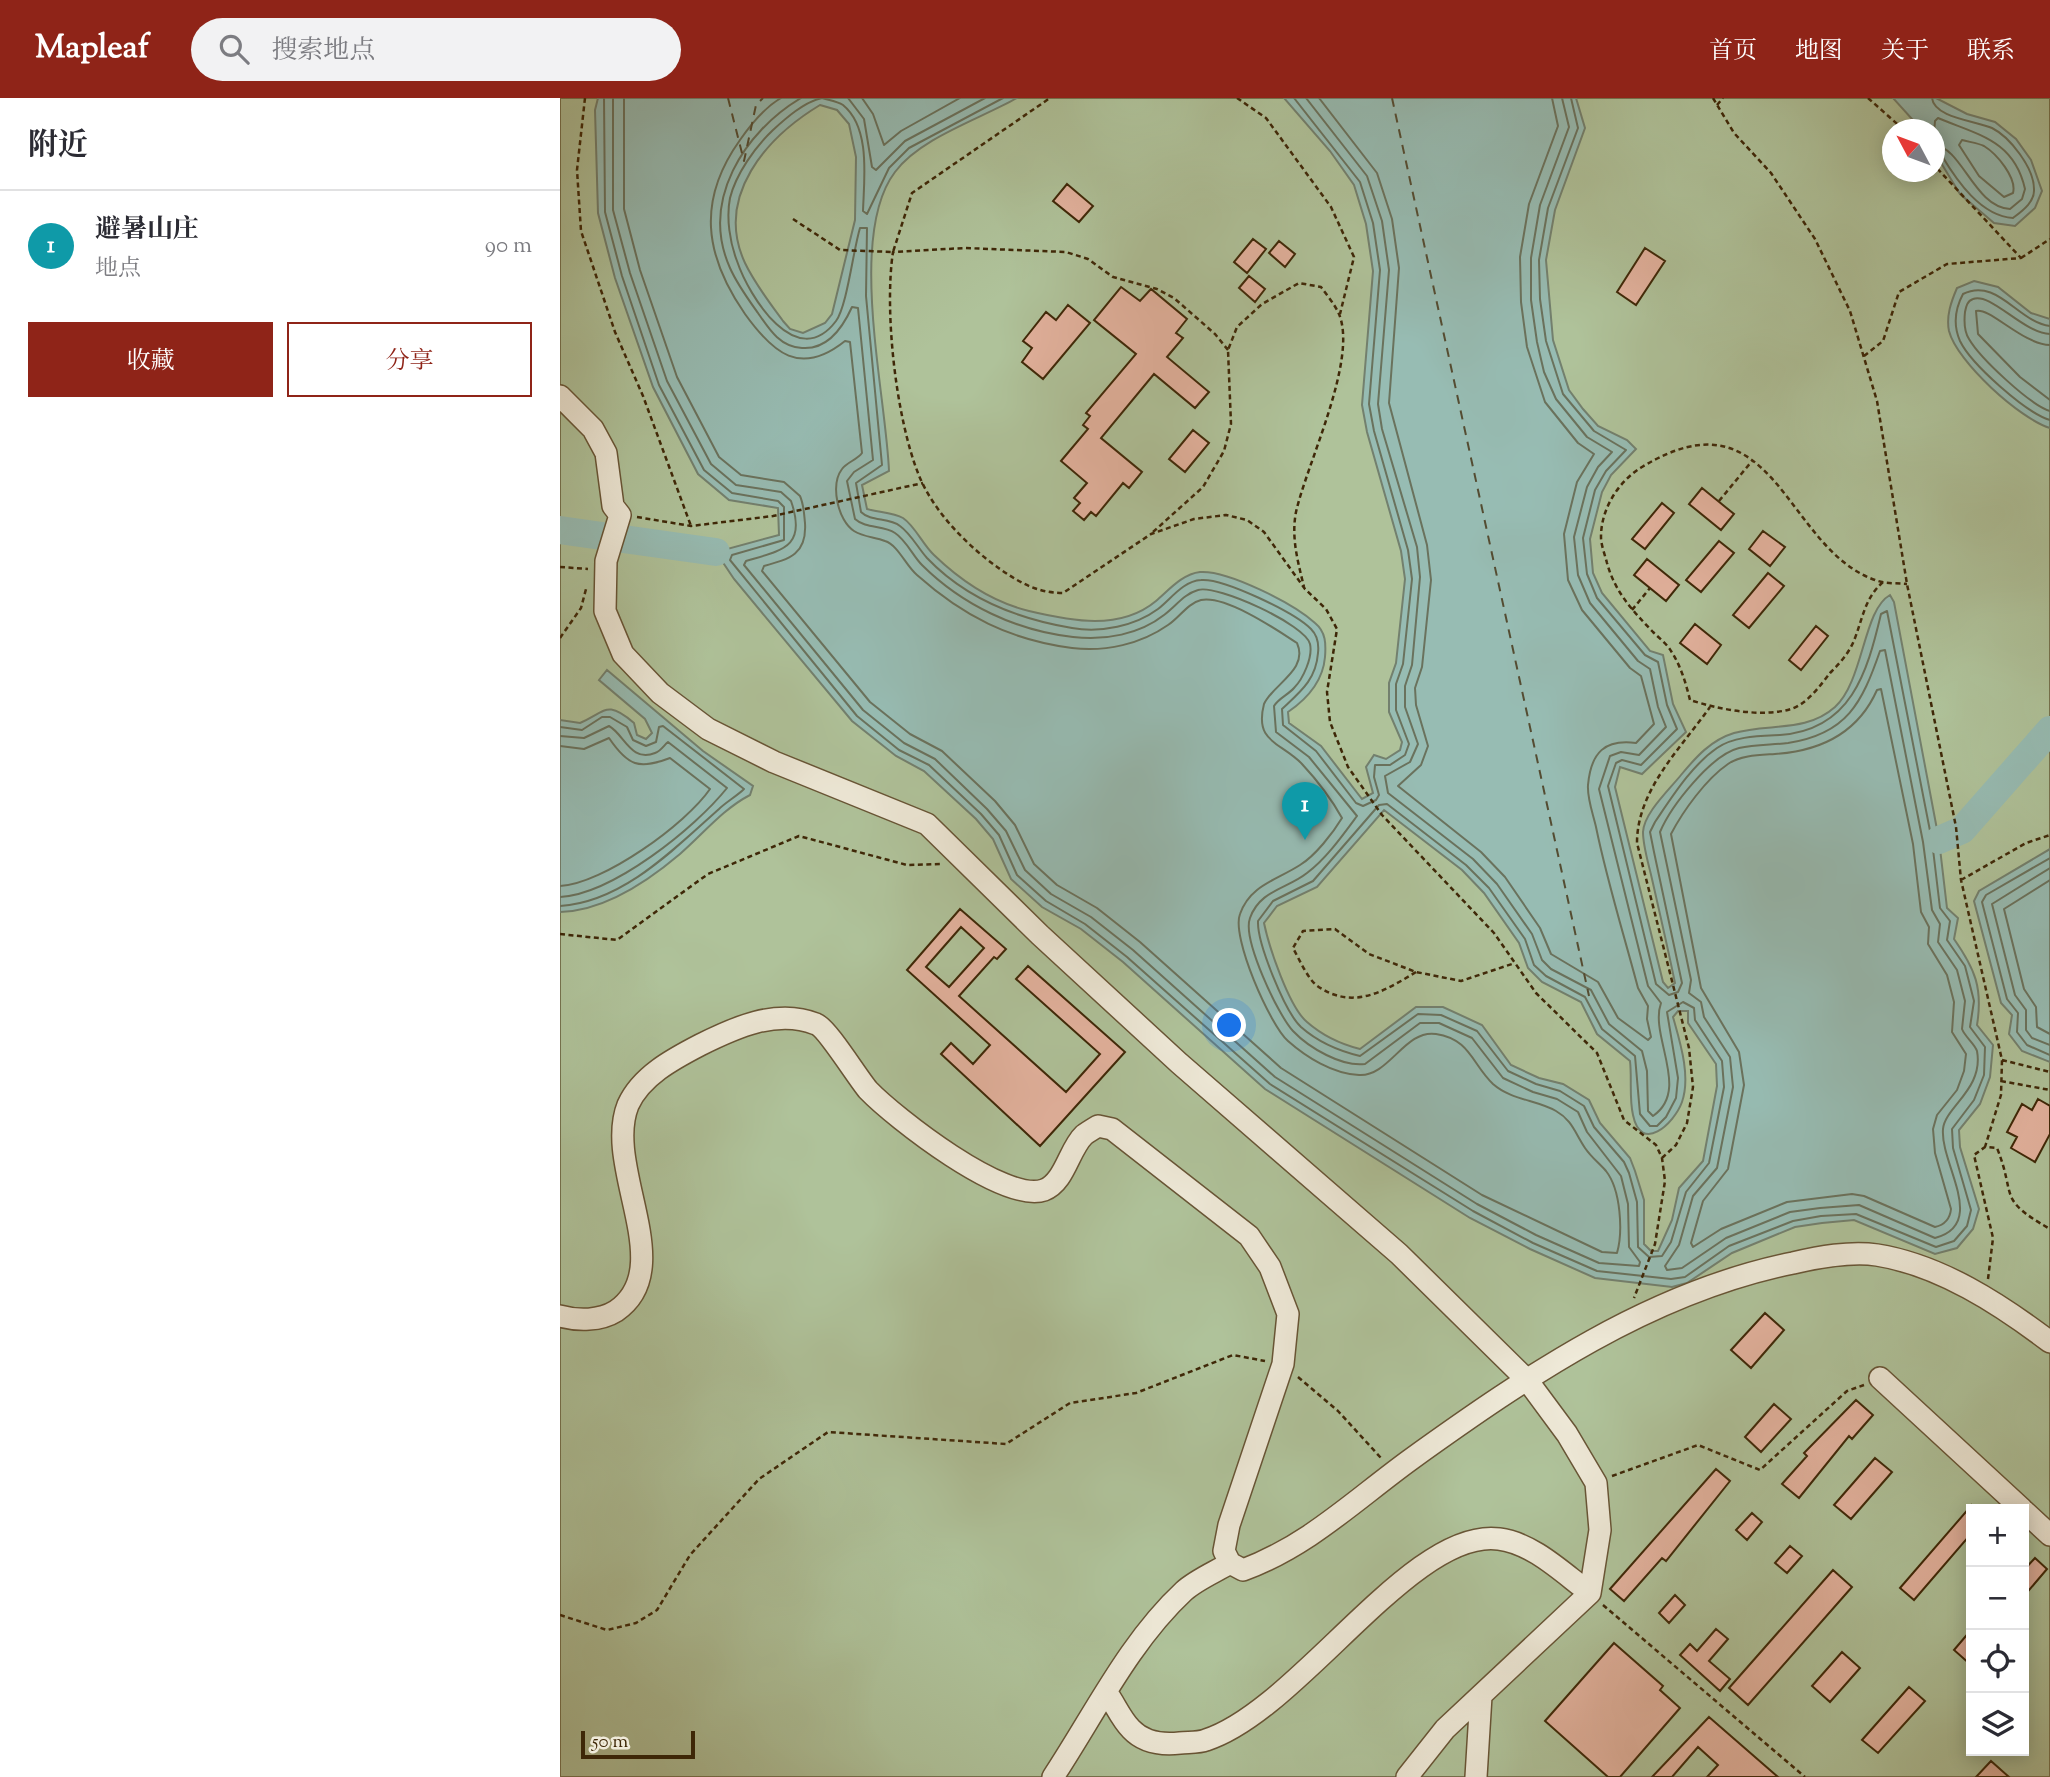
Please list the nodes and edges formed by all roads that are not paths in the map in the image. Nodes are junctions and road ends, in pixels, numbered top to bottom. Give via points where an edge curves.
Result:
1 (560, 396) edge
2 (560, 1316) edge
3 (2050, 1342) edge
4 (1880, 1378) road end
5 (1527, 1380) junction
6 (2016, 1504) edge
7 (2029, 1516) edge
8 (2050, 1535) edge
9 (1230, 1563) junction
10 (1590, 1593) junction
11 (1107, 1693) junction
12 (1481, 1696) junction
13 (1053, 1777) edge
14 (1406, 1777) edge
15 (1476, 1777) edge

1 - 5 lane via 593,429 606,453 614,506 605,611 623,654 660,693 708,729 774,762 928,824 1179,1063 1399,1254
2 - 9 lane via 588,1320 608,1316 631,1300 640,1282 642,1252 625,1163 623,1133 628,1105 645,1080 673,1059 740,1025 792,1018 819,1024 869,1091 934,1145 1005,1185 1046,1189 1084,1135 1098,1126 1112,1129 1249,1236 1270,1267 1288,1314 1283,1364 1229,1525 1224,1551
3 - 5 lane via 1922,1265 1874,1254 1825,1256 1759,1269 1698,1288 1625,1323
4 - 6 lane
5 - 9 lane via 1394,1471 1321,1530 1243,1570
5 - 10 lane via 1596,1483 1600,1530
7 - 8 lane
9 - 11 lane via 1186,1589 1159,1618
10 - 11 lane via 1536,1553 1501,1539 1480,1539 1447,1550 1412,1572 1262,1710 1206,1740 1159,1745 1132,1730
10 - 12 lane
11 - 13 lane
12 - 14 lane via 1445,1729
12 - 15 lane

